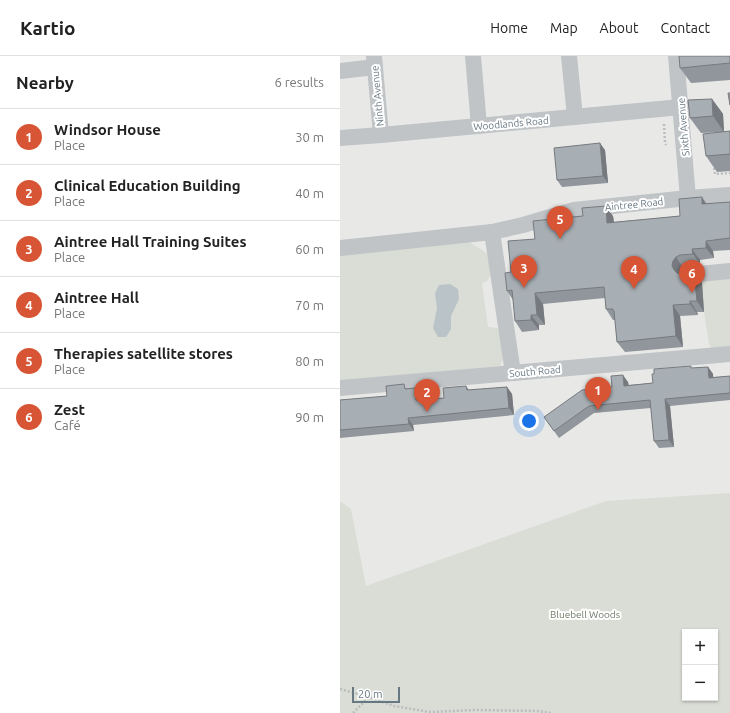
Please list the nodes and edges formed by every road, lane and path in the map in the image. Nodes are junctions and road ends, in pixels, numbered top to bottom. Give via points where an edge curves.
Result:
1 (473, 56) edge
2 (569, 56) edge
3 (676, 56) edge
4 (374, 62) edge
5 (340, 71) edge
6 (681, 107) junction
7 (575, 117) junction
8 (479, 126) junction
9 (381, 135) junction
10 (340, 138) edge
11 (714, 162) edge
12 (730, 173) edge
13 (730, 195) edge
14 (688, 198) junction
15 (492, 232) junction
16 (340, 248) edge
17 (730, 271) edge
18 (689, 275) edge
19 (730, 354) edge
20 (513, 373) junction
21 (340, 388) edge
22 (340, 689) edge
23 (369, 698) junction
24 (353, 713) edge
25 (551, 713) edge

1 - 8 lane
2 - 7 lane
3 - 6 lane, Sixth Avenue
4 - 5 lane
4 - 9 lane, Ninth Avenue
6 - 7 lane, Woodlands Road
6 - 14 lane, Sixth Avenue
7 - 8 lane, Woodlands Road
8 - 9 lane, Woodlands Road
9 - 10 lane, Woodlands Road
11 - 12 path via 715,174
13 - 14 lane, Aintree Road
14 - 15 lane, Aintree Road via 574,210
15 - 16 lane, Aintree Road
15 - 20 lane
17 - 18 lane
19 - 20 lane, South Road
20 - 21 lane, South Road
22 - 23 path
23 - 24 path
23 - 25 path via 394,706 430,712 475,710

